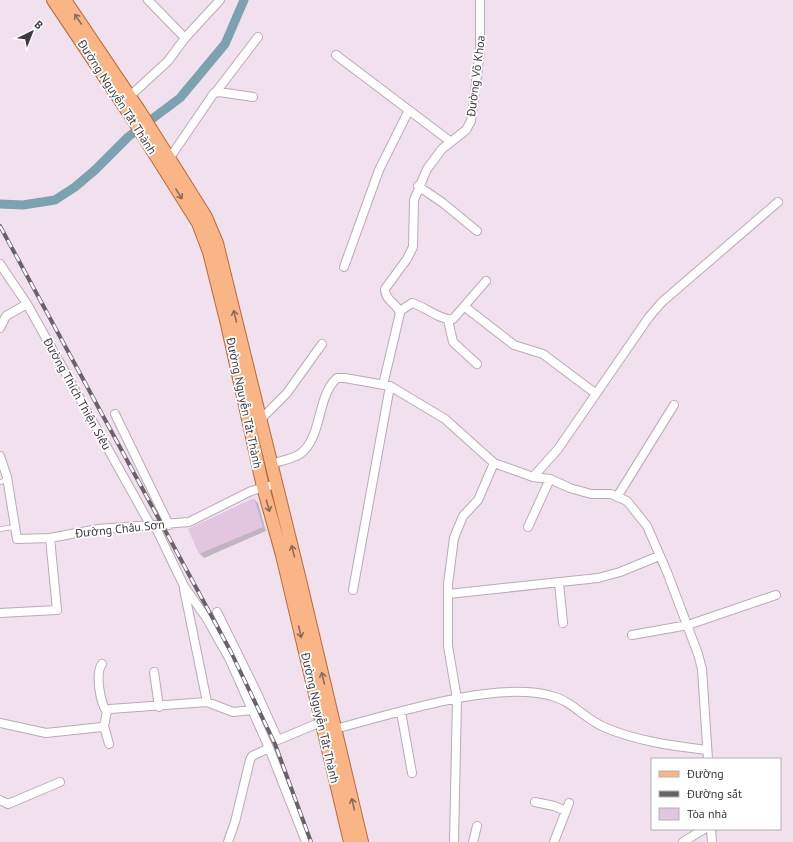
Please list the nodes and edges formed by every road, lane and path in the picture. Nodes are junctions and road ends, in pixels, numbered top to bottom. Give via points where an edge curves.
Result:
1 (53, 0) edge
2 (65, 0) edge
3 (148, 0) edge
4 (220, 0) edge
5 (480, 0) edge
6 (258, 37) dead end
7 (185, 38) junction
8 (336, 55) dead end
9 (216, 92) junction
10 (130, 96) junction
11 (254, 97) dead end
12 (408, 110) junction
13 (136, 114) junction
14 (451, 142) junction
15 (165, 158) junction
16 (418, 186) junction
17 (778, 202) dead end
18 (477, 231) dead end
19 (0, 264) edge
20 (344, 267) dead end
21 (486, 281) dead end
22 (27, 304) junction
23 (464, 307) junction
24 (400, 311) junction
25 (448, 320) junction
26 (0, 327) edge
27 (322, 344) dead end
28 (477, 364) dead end
29 (386, 385) junction
30 (592, 391) junction
31 (674, 405) dead end
32 (115, 414) dead end
33 (260, 420) junction
34 (0, 456) edge
35 (494, 463) junction
36 (271, 464) junction
37 (532, 477) junction
38 (550, 479) junction
39 (4, 481) edge
40 (276, 484) junction
41 (263, 487) junction
42 (617, 497) junction
43 (169, 525) junction
44 (153, 526) junction
45 (15, 527) junction
46 (528, 527) dead end
47 (0, 530) edge
48 (50, 538) junction
49 (659, 556) junction
50 (559, 583) junction
51 (184, 586) junction
52 (353, 590) dead end
53 (448, 594) junction
54 (776, 595) dead end
55 (217, 612) dead end
56 (0, 613) edge
57 (563, 623) dead end
58 (688, 625) junction
59 (632, 635) dead end
60 (102, 664) dead end
61 (154, 672) dead end
62 (456, 699) junction
63 (207, 702) junction
64 (159, 707) junction
65 (253, 710) junction
66 (107, 712) junction
67 (401, 712) junction
68 (321, 722) junction
69 (0, 723) edge
70 (104, 726) junction
71 (335, 729) junction
72 (108, 744) dead end
73 (269, 748) junction
74 (707, 750) junction
75 (708, 758) edge
76 (412, 773) dead end
77 (60, 782) dead end
78 (0, 800) edge
79 (535, 802) dead end
80 (569, 803) dead end
81 (566, 811) junction
82 (477, 826) dead end
83 (702, 830) edge
84 (711, 830) edge
85 (228, 842) edge
86 (306, 842) edge
87 (350, 842) edge
88 (362, 842) edge
89 (454, 842) edge
90 (473, 842) edge
91 (554, 842) edge
92 (683, 842) edge
93 (712, 842) edge

1 - 13 main road, Đường Nguyễn Tất Thành
10 -> 2 main road, Đường Nguyễn Tất Thành
3 - 7 street
4 - 7 street
5 - 14 street, Đường Võ Khoa via 481,46 473,114 466,130
6 - 9 street
7 - 10 street via 168,61
8 - 12 street
9 - 11 street
9 - 15 street
10 - 13 main road, Đường Nguyễn Tất Thành
12 - 14 street
12 - 20 street via 379,170
13 - 15 main road, Đường Nguyễn Tất Thành
14 - 16 street, Đường Võ Khoa via 430,163
33 -> 15 main road, Đường Nguyễn Tất Thành via 216,243 206,217
15 -> 41 main road, Đường Nguyễn Tất Thành via 198,223 209,252
16 - 18 street
16 - 24 street, Đường Võ Khoa via 413,206 413,247 385,289 388,299
17 - 30 street via 662,302
19 - 22 street, Đường Thích Thiện Siêu
21 - 23 street
22 - 26 street via 9,313
22 - 44 street, Đường Thích Thiện Siêu
23 - 25 street via 456,317
23 - 30 street via 514,345 539,351 550,358
24 - 25 street via 412,303
24 - 29 street
25 - 28 street via 453,342
27 - 33 street via 287,393
29 - 35 street via 445,419
29 - 36 street via 337,378 328,390 317,427 300,454
29 - 52 street
30 - 37 street via 558,448
31 - 42 street
32 - 43 street
33 - 36 main road, Đường Nguyễn Tất Thành
34 - 39 street
35 - 37 street
35 - 53 street via 478,500 463,516 454,538
36 - 40 main road, Đường Nguyễn Tất Thành
37 - 38 street
38 - 42 street via 591,494 611,494
38 - 46 street
39 - 45 street
40 - 41 street, Đường Châu Sơn
71 -> 40 main road, Đường Nguyễn Tất Thành
41 - 43 street, Đường Châu Sơn via 189,522
41 -> 68 main road, Đường Nguyễn Tất Thành via 282,555
42 - 49 street via 627,501 646,526
43 - 44 street, Đường Châu Sơn
44 - 48 street, Đường Châu Sơn via 98,529
44 - 51 street, Đường Thích Thiện Siêu
45 - 47 lane
45 - 48 street, Đường Châu Sơn via 17,539
48 - 56 street via 57,610
49 - 50 street via 610,575
49 - 58 street
50 - 53 street
50 - 57 street
51 - 63 street
51 - 65 street via 226,652
53 - 62 street via 448,646
54 - 58 street
55 - 68 street via 278,740
58 - 59 street
58 - 74 street via 702,669
60 - 66 street via 98,676 102,703
61 - 64 street
62 - 67 street
62 - 74 street via 503,693 542,693 563,700 612,730 671,746
62 - 89 street
63 - 64 street
63 - 65 street via 233,712
64 - 66 street via 110,709
65 - 73 street
66 - 70 street
67 - 71 street
67 - 76 street
68 - 87 main road, Đường Nguyễn Tất Thành
69 - 70 street via 46,733
70 - 72 street
88 -> 71 main road, Đường Nguyễn Tất Thành
73 - 85 street via 252,756 250,760
73 - 86 street
74 - 75 street
77 - 78 street via 8,804
79 - 81 street
80 - 81 street
81 - 91 street
82 - 90 street
83 - 92 street
84 - 93 street

